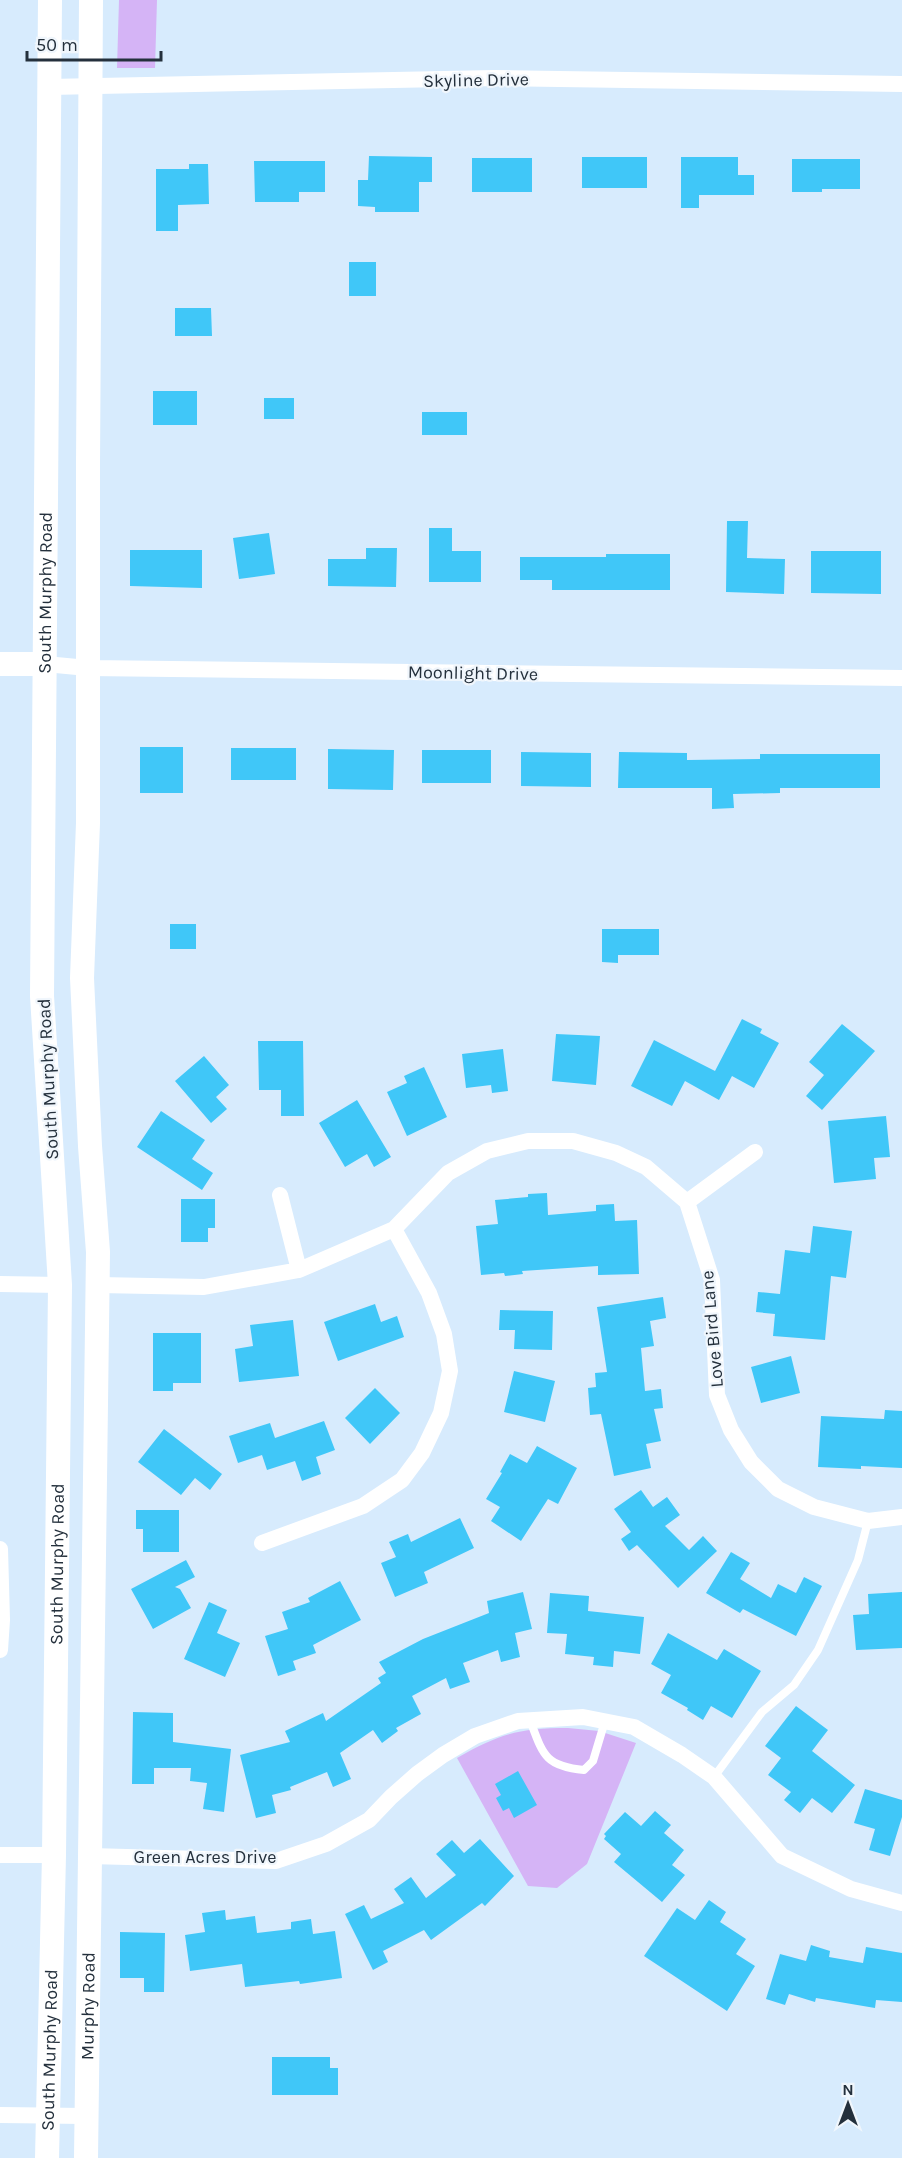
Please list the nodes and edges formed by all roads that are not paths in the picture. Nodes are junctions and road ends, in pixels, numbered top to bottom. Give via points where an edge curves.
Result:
1 (50, 0) edge
2 (91, 0) edge
3 (902, 84) edge
4 (49, 87) junction
5 (89, 87) junction
6 (0, 664) edge
7 (45, 664) junction
8 (88, 668) junction
9 (902, 678) edge
10 (755, 1152) dead end
11 (280, 1195) dead end
12 (687, 1202) junction
13 (394, 1229) junction
14 (299, 1270) junction
15 (0, 1284) edge
16 (60, 1285) junction
17 (98, 1285) junction
18 (902, 1517) edge
19 (867, 1521) junction
20 (261, 1542) dead end
21 (0, 1550) edge
22 (0, 1650) edge
23 (530, 1720) junction
24 (605, 1721) junction
25 (714, 1778) junction
26 (0, 1855) edge
27 (54, 1855) junction
28 (90, 1856) junction
29 (902, 1903) edge
30 (0, 2115) edge
31 (48, 2115) junction
32 (86, 2116) junction
33 (47, 2158) edge
34 (86, 2158) edge

1 - 4 main road, South Murphy Road
2 - 5 main road, South Murphy Road
3 - 5 street, Skyline Drive via 495,78
4 - 5 street, Skyline Drive
4 - 7 main road, South Murphy Road
5 - 8 main road, South Murphy Road
6 - 7 main road
7 - 8 street, Moonlight Drive
7 - 16 main road, South Murphy Road via 42,996
8 - 9 street, Moonlight Drive
8 - 17 main road, South Murphy Road via 88,824 82,978
10 - 12 street
11 - 14 street
12 - 13 street via 646,1167 616,1153 573,1141 528,1141 487,1151 448,1173
12 - 19 street, Love Bird Lane via 712,1280 717,1395 731,1430 751,1462 778,1489 814,1508
13 - 14 street
13 - 20 street via 429,1293 444,1334 450,1371 441,1413 422,1453 402,1480 363,1506
14 - 17 street via 204,1287
15 - 16 street
16 - 17 main road
16 - 27 main road, South Murphy Road
17 - 28 main road, South Murphy Road
18 - 19 street, Love Bird Lane
19 - 25 lane via 858,1560 818,1650 794,1685 762,1712
21 - 22 street
23 - 24 street, Green Acres Drive via 583,1717
23 - 24 lane via 548,1759 563,1768 584,1770 593,1761
23 - 28 street, Green Acres Drive via 475,1736 417,1774 369,1820 326,1844 276,1861
24 - 25 street, Green Acres Drive via 634,1727
25 - 29 street, Green Acres Drive via 782,1856 852,1889
26 - 27 street
27 - 28 main road
27 - 31 main road, South Murphy Road
28 - 32 main road, Murphy Road
30 - 31 street
31 - 32 street
31 - 33 main road, South Murphy Road
32 - 34 main road, Murphy Road

